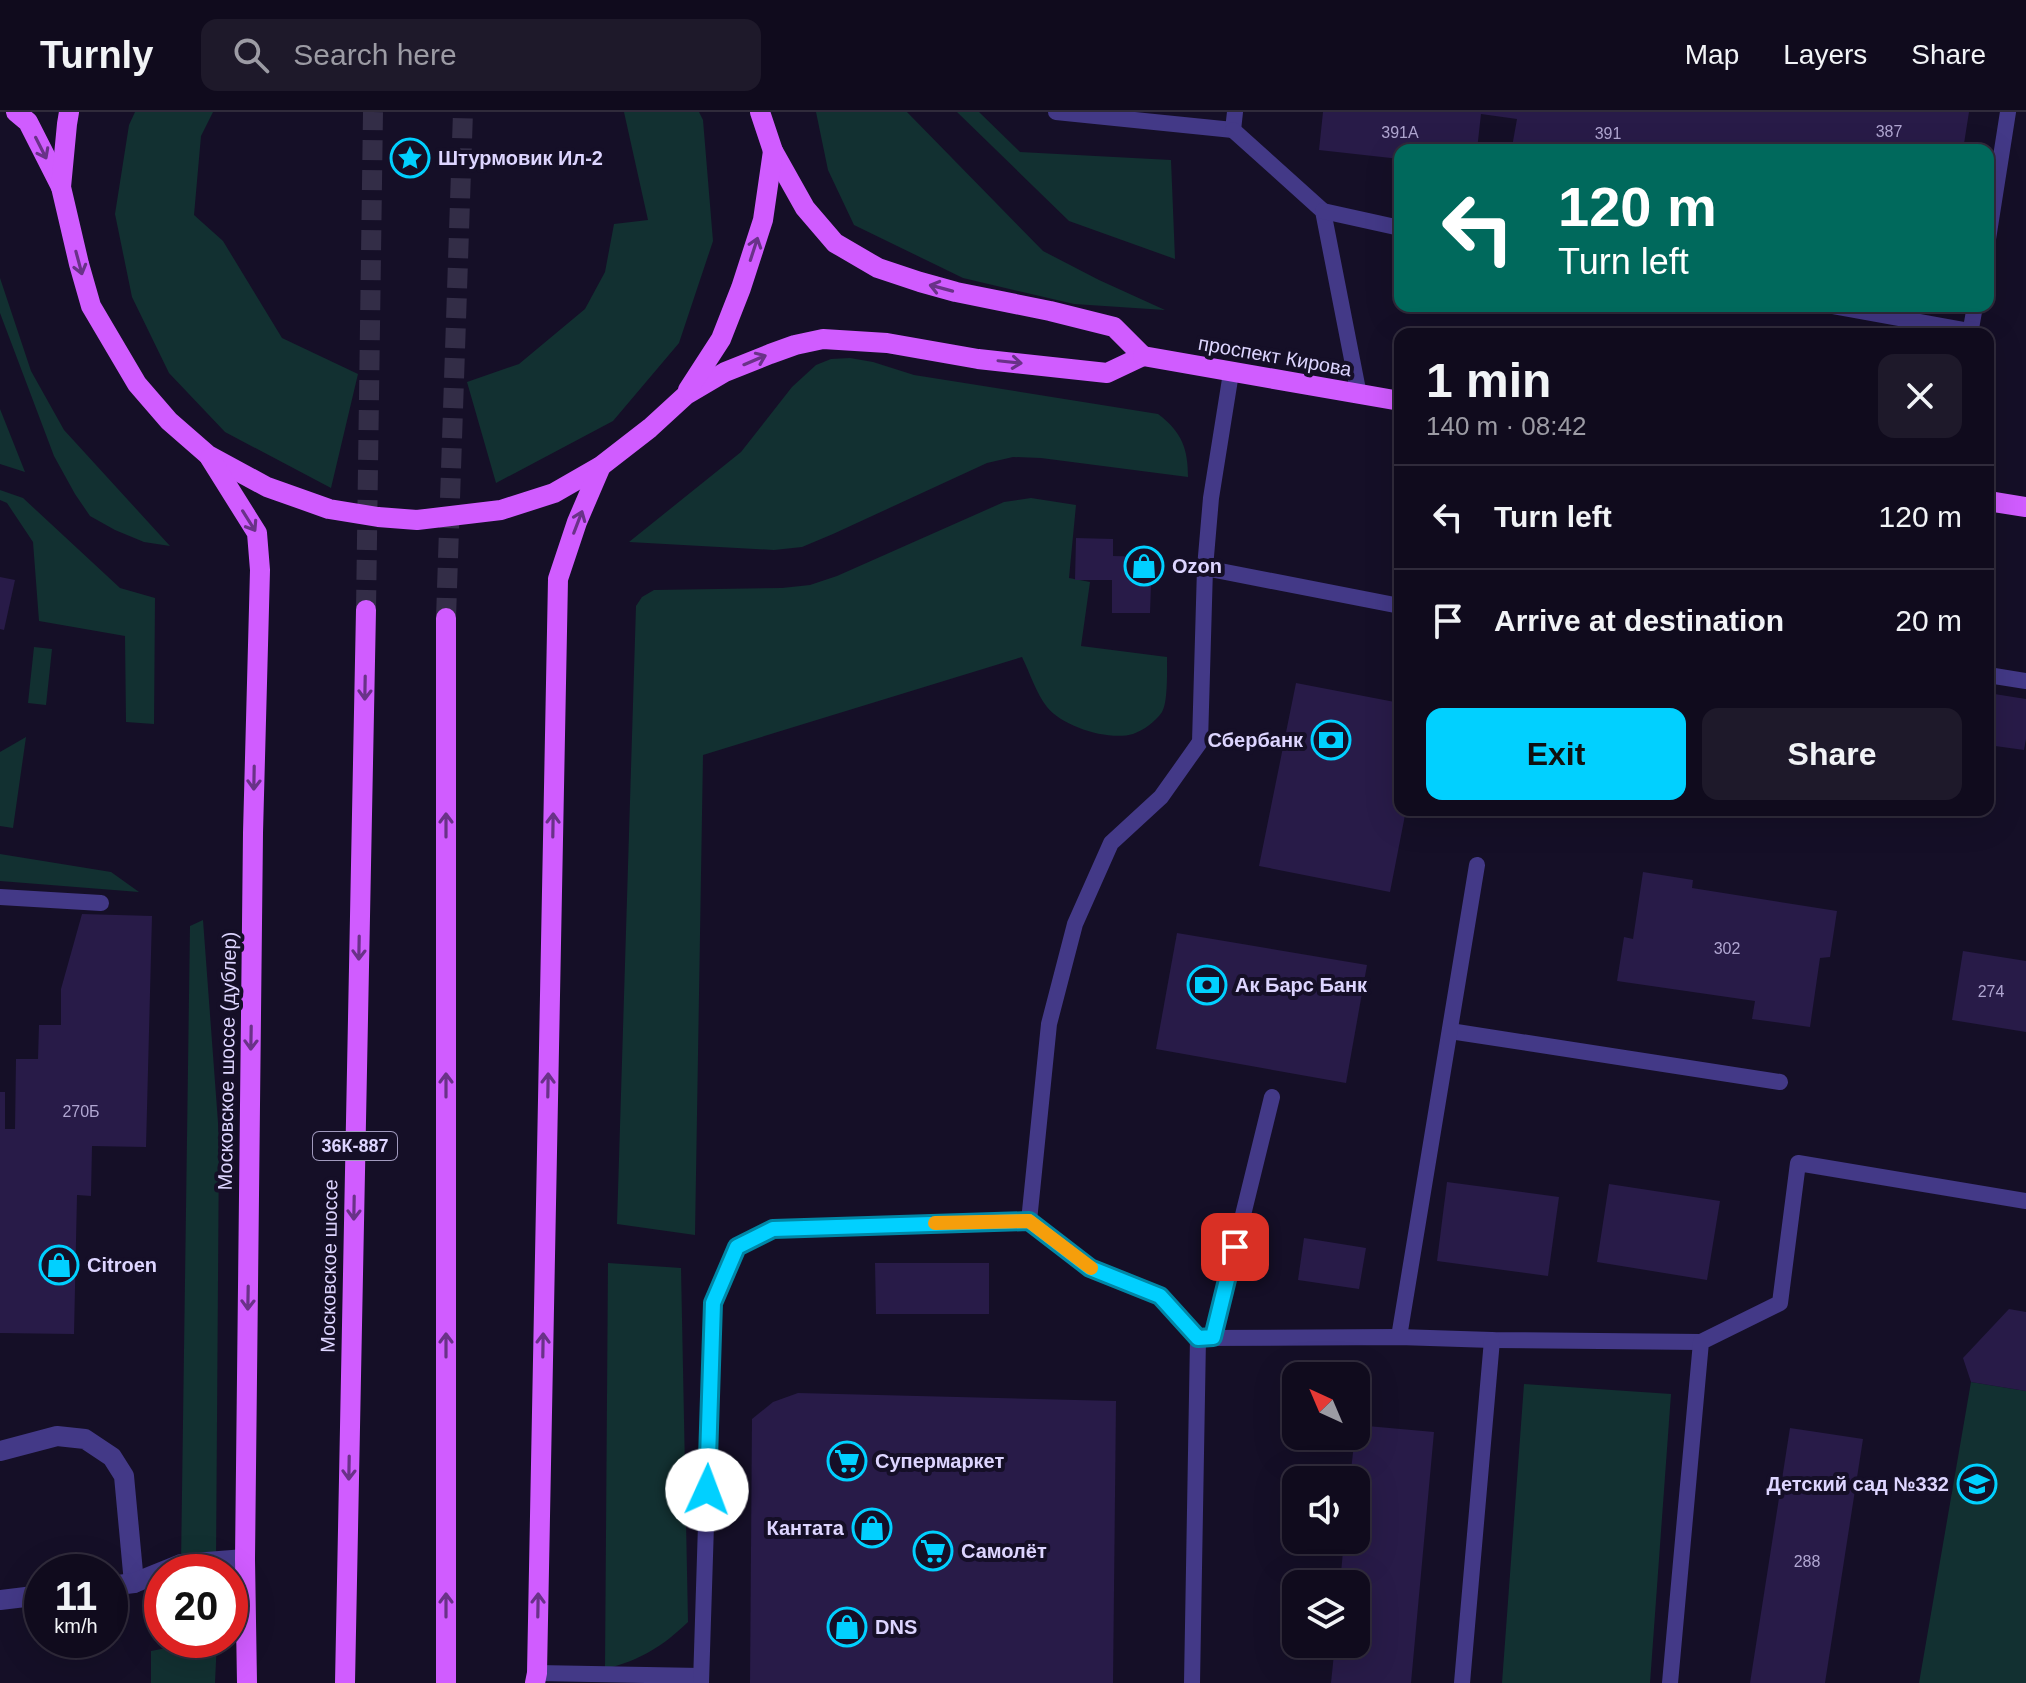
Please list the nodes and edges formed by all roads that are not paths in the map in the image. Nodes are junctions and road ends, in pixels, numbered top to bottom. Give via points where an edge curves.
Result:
1 (16, 112) edge
2 (69, 112) edge
3 (760, 112) edge
4 (1056, 112) edge
5 (1235, 112) edge
6 (2008, 112) edge
7 (1105, 114) edge
8 (1233, 130) junction
9 (773, 151) junction
10 (61, 187) junction
11 (1994, 201) edge
12 (1323, 211) junction
13 (1394, 227) edge
14 (1864, 312) edge
15 (1949, 328) edge
16 (1143, 356) junction
17 (1231, 373) junction
18 (686, 395) junction
19 (1359, 395) junction
20 (1394, 400) edge
21 (208, 455) junction
22 (601, 466) junction
23 (1994, 502) edge
24 (2026, 507) edge
25 (1205, 568) junction
26 (1394, 605) edge
27 (366, 610) tunnel mouth
28 (446, 618) tunnel mouth
29 (1994, 676) edge
30 (2026, 681) edge
31 (1477, 865) dead end
32 (0, 897) edge
33 (101, 903) dead end
34 (1450, 1031) junction
35 (1780, 1082) dead end
36 (1272, 1097) dead end
37 (2026, 1201) edge
38 (1029, 1221) junction
39 (1399, 1337) junction
40 (1206, 1338) junction
41 (1492, 1340) junction
42 (1701, 1342) junction
43 (0, 1451) edge
44 (245, 1554) edge
45 (144, 1579) edge
46 (134, 1583) junction
47 (128, 1584) edge
48 (24, 1597) edge
49 (0, 1600) edge
50 (247, 1658) edge
51 (536, 1678) edge
52 (701, 1679) edge
53 (247, 1683) edge
54 (345, 1683) edge
55 (446, 1683) edge
56 (1192, 1683) edge
57 (1462, 1683) edge
58 (1670, 1683) edge

1 -> 10 main road via 28,122
2 - 10 main road
3 - 9 main road
4 - 7 lane
5 - 8 lane
6 - 11 lane
7 - 8 lane
8 - 12 lane
16 -> 9 main road via 1114,327 956,292 878,268 835,243 805,208
18 -> 9 main road via 721,339 741,288 763,220
10 -> 21 main road via 91,306 137,384
12 - 13 lane
12 - 19 lane
14 - 15 lane
16 - 17 main road, проспект Кирова
18 -> 16 main road via 725,372 823,339 1107,373
17 - 19 main road, проспект Кирова
17 - 25 lane
18 - 22 main road
19 - 20 main road, проспект Кирова
21 - 22 main road via 267,487 329,509 417,520 501,510 554,493
21 -> 44 main road, Московское шоссе (дублер) via 257,533 260,570
51 -> 22 main road via 558,579
23 - 24 main road
25 - 26 lane
25 - 38 lane via 1200,742 1161,797 1111,843 1075,924 1049,1024
27 -> 54 main road, Московское шоссе / 36К-887
55 -> 28 main road
29 - 30 lane
31 - 34 lane
32 - 33 lane
34 - 35 lane
34 - 39 lane
36 - 40 lane
37 - 42 lane via 1798,1163 1780,1303
38 - 40 lane via 1090,1268 1160,1296
38 - 52 lane via 773,1229 737,1247 713,1303
39 - 40 lane
39 - 41 lane
40 - 56 lane
41 - 42 lane
41 - 57 lane
42 - 58 lane
43 - 46 street via 57,1436 85,1439 112,1457 124,1476
45 - 46 street
46 - 47 street
48 - 49 street
50 - 53 main road, Московское шоссе (дублер)
51 - 52 lane

